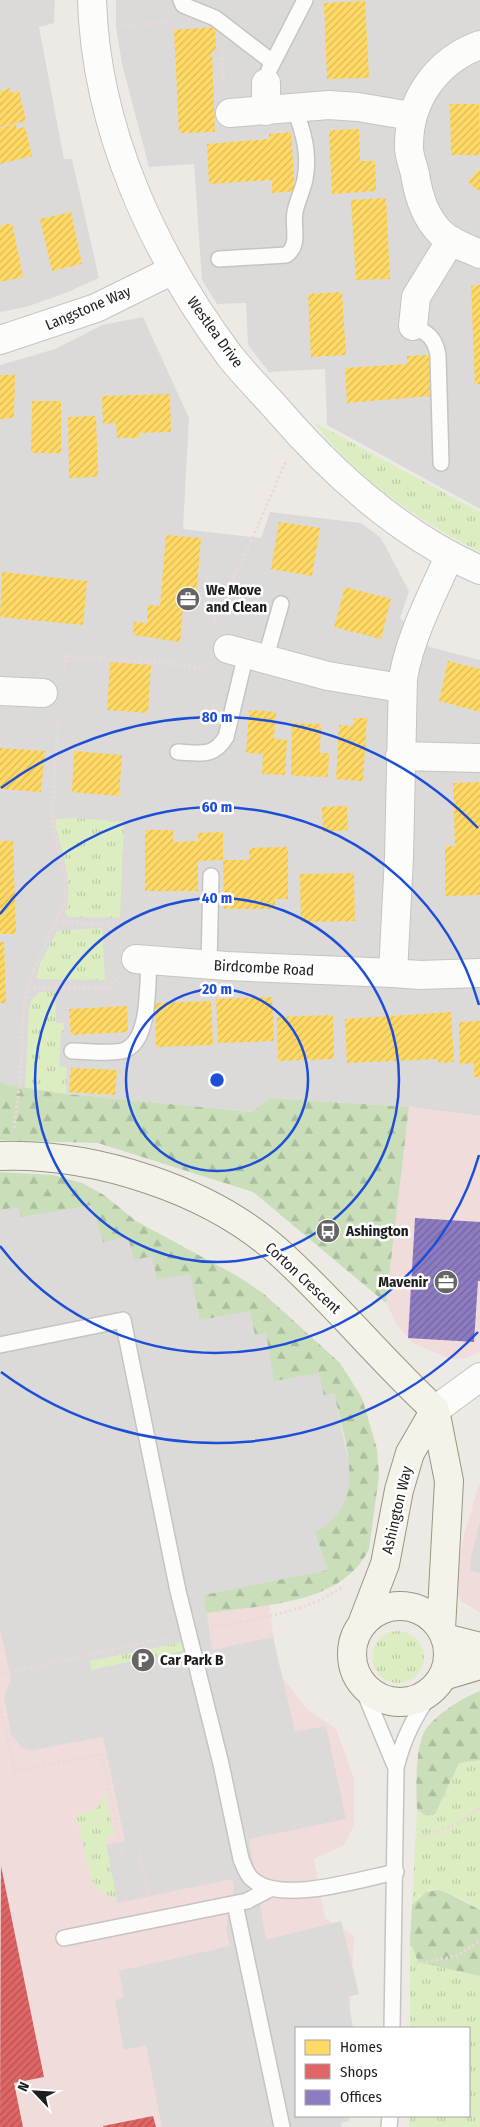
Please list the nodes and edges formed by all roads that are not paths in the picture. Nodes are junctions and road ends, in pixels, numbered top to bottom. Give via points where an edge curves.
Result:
1 (181, 0) edge
2 (305, 0) edge
3 (93, 13) edge
4 (480, 45) edge
5 (269, 72) junction
6 (294, 107) junction
7 (266, 111) junction
8 (230, 113) road end
9 (411, 116) junction
10 (451, 240) junction
11 (480, 254) edge
12 (219, 259) dead end
13 (173, 270) junction
14 (413, 326) joint
15 (0, 340) edge
16 (441, 463) dead end
17 (450, 555) junction
18 (480, 570) edge
19 (280, 604) dead end
20 (237, 656) junction
21 (402, 688) junction
22 (0, 691) edge
23 (51, 702) road end
24 (178, 752) dead end
25 (400, 756) junction
26 (480, 758) edge
27 (211, 876) dead end
28 (142, 960) joint
29 (208, 965) junction
30 (393, 973) junction
31 (480, 973) edge
32 (72, 1051) dead end
33 (6, 1156) edge
34 (0, 1345) edge
35 (480, 1377) edge
36 (435, 1410) junction
37 (362, 1624) junction
38 (443, 1634) junction
39 (480, 1647) edge
40 (480, 1665) edge
41 (437, 1683) junction
42 (361, 1684) junction
43 (396, 1768) junction
44 (396, 1872) junction
45 (270, 1889) junction
46 (235, 1904) junction
47 (64, 1938) dead end
48 (392, 2027) edge
49 (282, 2127) edge

1 - 5 lane via 183,5 220,22
2 - 5 lane
3 - 13 street, Westlea Drive via 114,128 127,170 154,237
4 - 9 street via 438,73 425,88
5 - 7 street
6 - 7 street
6 - 9 street via 358,107
6 - 12 lane via 308,154 305,180 294,213 292,251 286,255
7 - 8 street
9 - 10 street via 409,150 420,198 433,224
10 - 11 street
10 - 14 street via 416,297
13 - 15 street, Langstone Way via 96,308
13 - 17 street, Westlea Drive via 231,357 300,436 359,493
14 - 16 lane via 427,333 435,342 438,355
17 - 18 street, Westlea Drive
17 - 21 street via 414,634
19 - 20 lane
20 - 21 street
20 - 24 lane via 226,737 220,747 208,753
21 - 25 street
22 - 23 street
25 - 26 street
25 - 30 street via 400,857
27 - 29 lane
28 - 29 street, Birdcombe Road
28 - 32 lane via 143,1027 136,1043 120,1052
29 - 30 street, Birdcombe Road
30 - 31 street, Birdcombe Road
33 - 36 street, Corton Crescent via 79,1161 124,1172 215,1209 279,1252
34 - 45 lane via 123,1320 178,1591 241,1859 252,1879
35 - 36 street
36 - 37 street, Ashington Way via 410,1454 399,1490 385,1564
36 - 38 street via 449,1481
37 - 38 street via 388,1607 403,1606 427,1615
37 - 42 street via 354,1638 351,1654
38 - 39 street
38 - 41 street via 448,1657
40 - 41 street
41 - 42 street via 408,1702 382,1700
41 - 43 lane via 412,1720
42 - 43 lane
43 - 44 lane
44 - 45 lane via 297,1891
44 - 48 lane
45 - 46 lane
46 - 47 lane
46 - 49 lane

